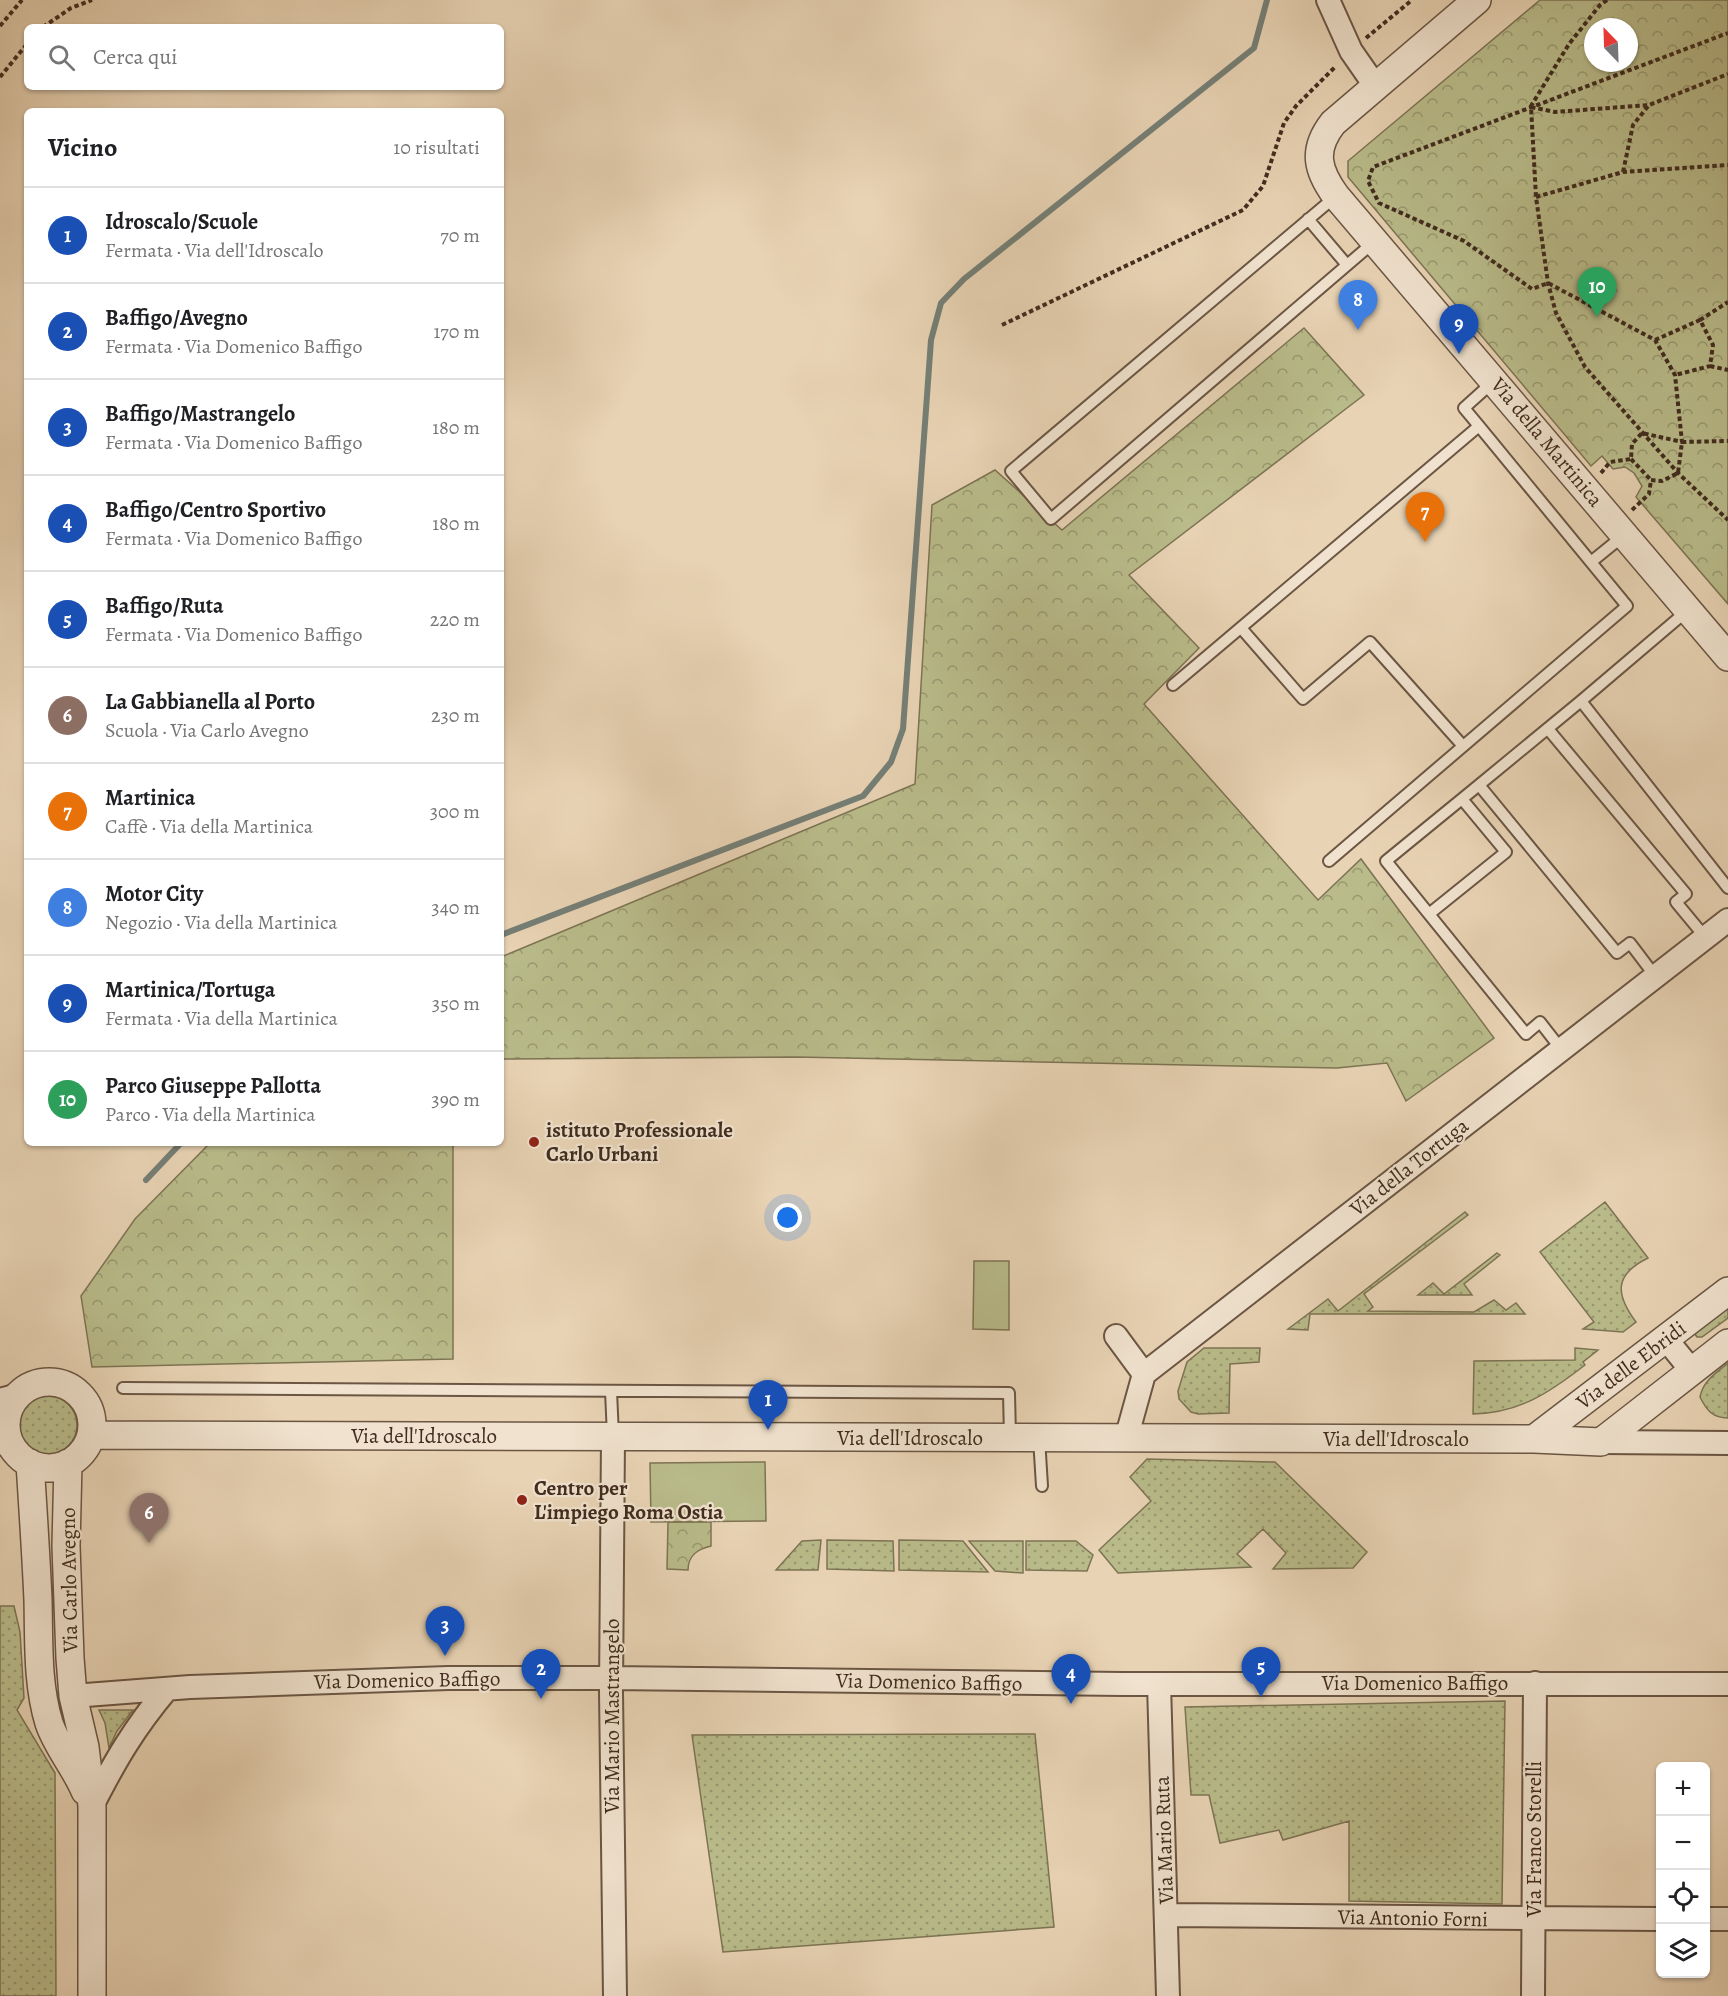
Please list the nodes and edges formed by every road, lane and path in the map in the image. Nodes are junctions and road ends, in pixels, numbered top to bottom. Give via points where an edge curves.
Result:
1 (22, 0) edge
2 (92, 0) edge
3 (1328, 0) edge
4 (1412, 0) edge
5 (1477, 0) edge
6 (1608, 0) edge
7 (47, 24) edge
8 (0, 26) edge
9 (1728, 33) edge
10 (24, 48) edge
11 (1351, 51) junction
12 (1727, 76) edge
13 (0, 77) edge
14 (1376, 87) junction
15 (1649, 105) junction
16 (1531, 106) junction
17 (1728, 165) edge
18 (1623, 172) junction
19 (1336, 196) junction
20 (1536, 197) junction
21 (1308, 219) junction
22 (1375, 241) junction
23 (1347, 265) junction
24 (1548, 284) junction
25 (1728, 302) edge
26 (1700, 320) junction
27 (1002, 325) dead end
28 (1655, 340) junction
29 (1710, 366) junction
30 (1728, 370) edge
31 (1675, 375) junction
32 (1494, 381) junction
33 (1479, 426) junction
34 (1642, 433) junction
35 (1728, 441) edge
36 (1682, 442) junction
37 (1631, 459) junction
38 (1678, 473) junction
39 (1651, 480) junction
40 (1588, 490) junction
41 (1728, 520) edge
42 (1621, 530) junction
43 (1591, 562) junction
44 (1688, 610) junction
45 (1240, 628) junction
46 (1728, 657) edge
47 (1173, 685) dead end
48 (1581, 701) junction
49 (1548, 729) junction
50 (1463, 746) junction
51 (1479, 785) junction
52 (1462, 799) junction
53 (1329, 861) dead end
54 (1728, 888) edge
55 (1429, 914) junction
56 (1728, 920) edge
57 (1705, 937) junction
58 (1655, 976) junction
59 (1561, 1049) junction
60 (1728, 1291) edge
61 (1116, 1336) dead end
62 (1665, 1339) junction
63 (1728, 1343) edge
64 (1692, 1371) junction
65 (1144, 1374) junction
66 (123, 1388) dead end
67 (611, 1390) junction
68 (9, 1397) edge
69 (91, 1435) junction
70 (613, 1437) junction
71 (1010, 1438) junction
72 (1039, 1438) junction
73 (1126, 1438) junction
74 (1534, 1439) junction
75 (1601, 1442) junction
76 (1728, 1443) edge
77 (14, 1450) edge
78 (68, 1463) junction
79 (1042, 1486) dead end
80 (611, 1678) junction
81 (1535, 1683) junction
82 (1159, 1684) junction
83 (1728, 1684) edge
84 (41, 1685) junction
85 (167, 1689) junction
86 (73, 1696) junction
87 (92, 1806) junction
88 (1166, 1915) junction
89 (1534, 1919) junction
90 (1656, 1919) edge
91 (1710, 1919) edge
92 (1728, 1919) edge
93 (92, 1996) edge
94 (615, 1996) edge
95 (1168, 1996) edge
96 (1533, 1996) edge

1 - 8 path
2 - 7 path
3 - 11 street
4 - 11 path
5 - 14 street, Via della Martinica
6 - 16 path via 1569,44
9 - 16 path
10 - 13 path
11 - 14 street
11 - 27 path via 1284,123 1263,186 1243,210
12 - 15 path
14 - 19 street, Via della Martinica via 1333,123 1321,144 1322,175
15 - 16 path via 1555,112
15 - 18 path via 1633,125
16 - 20 path
16 - 24 path via 1374,167 1368,181 1379,203 1464,241 1532,289
17 - 18 path
18 - 20 path
19 - 21 lane
19 - 22 street, Via della Martinica
20 - 24 path
21 - 23 lane
21 - 23 lane via 1011,471 1051,519
22 - 23 lane
22 - 32 street, Via della Martinica
24 - 28 path
24 - 34 path via 1556,313 1585,367
25 - 26 path
26 - 28 path
26 - 29 path via 1713,345
28 - 31 path
29 - 30 path
29 - 31 path
31 - 36 path
32 - 33 lane via 1464,408
32 - 40 street, Via della Martinica
33 - 43 lane
33 - 45 lane
34 - 36 path
34 - 37 path via 1632,444
34 - 38 path
35 - 36 path
36 - 38 path
37 - 39 path
37 - 40 path via 1610,462
38 - 39 path via 1662,481
38 - 41 path
39 - 42 path via 1648,494
40 - 42 street, Via della Martinica
42 - 43 lane
42 - 44 street, Via della Martinica
43 - 50 lane via 1627,606
44 - 46 street, Via della Martinica
44 - 48 lane
45 - 47 lane
45 - 50 lane via 1304,699 1370,642
48 - 49 lane
48 - 54 lane
49 - 51 lane
49 - 57 lane via 1686,894 1676,902
50 - 53 lane
51 - 52 lane
51 - 58 lane via 1617,953 1630,943
52 - 55 lane via 1386,861
52 - 55 lane via 1506,852
55 - 59 lane via 1526,1034 1540,1022
56 - 57 street, Via della Tortuga
57 - 58 street, Via della Tortuga
58 - 59 street, Via della Tortuga
59 - 65 street, Via della Tortuga
60 - 62 street, Via delle Ebridi
61 - 65 street
62 - 64 street
62 - 74 street, Via delle Ebridi
63 - 64 street, Via delle Ebridi
64 - 75 street, Via delle Ebridi
65 - 73 street
66 - 67 lane
67 - 70 lane
67 - 71 lane via 1009,1393
68 - 69 street via 33,1385 63,1383 79,1393 89,1407
68 - 77 street via 7,1434
69 - 70 street, Via dell'Idroscalo
69 - 78 street via 83,1451
70 - 71 street, Via dell'Idroscalo
70 - 80 street, Via Mario Mastrangelo
71 - 72 street, Via dell'Idroscalo
72 - 73 street, Via dell'Idroscalo
72 - 79 lane
73 - 74 street, Via dell'Idroscalo
74 - 75 street, Via dell'Idroscalo
75 - 76 street, Via dell'Idroscalo
77 - 78 street via 47,1468
77 - 84 street, Via Carlo Avegno
78 - 86 street, Via Carlo Avegno via 67,1601
80 - 82 street, Via Domenico Baffigo
80 - 85 street, Via Domenico Baffigo via 448,1678
80 - 94 street, Via Mario Mastrangelo
81 - 82 street, Via Domenico Baffigo
81 - 83 street, Via Domenico Baffigo
81 - 89 street, Via Franco Storelli
82 - 88 street, Via Mario Ruta
84 - 86 street
84 - 87 street, Via Carlo Avegno via 53,1733
85 - 86 street, Via Domenico Baffigo
85 - 87 street via 132,1732
86 - 87 street, Via Carlo Avegno via 85,1747
87 - 93 street, Via Carlo Avegno
88 - 89 street, Via Antonio Forni
88 - 95 street, Via Mario Ruta
89 - 90 street, Via Antonio Forni
89 - 96 street, Via Franco Storelli
91 - 92 street

